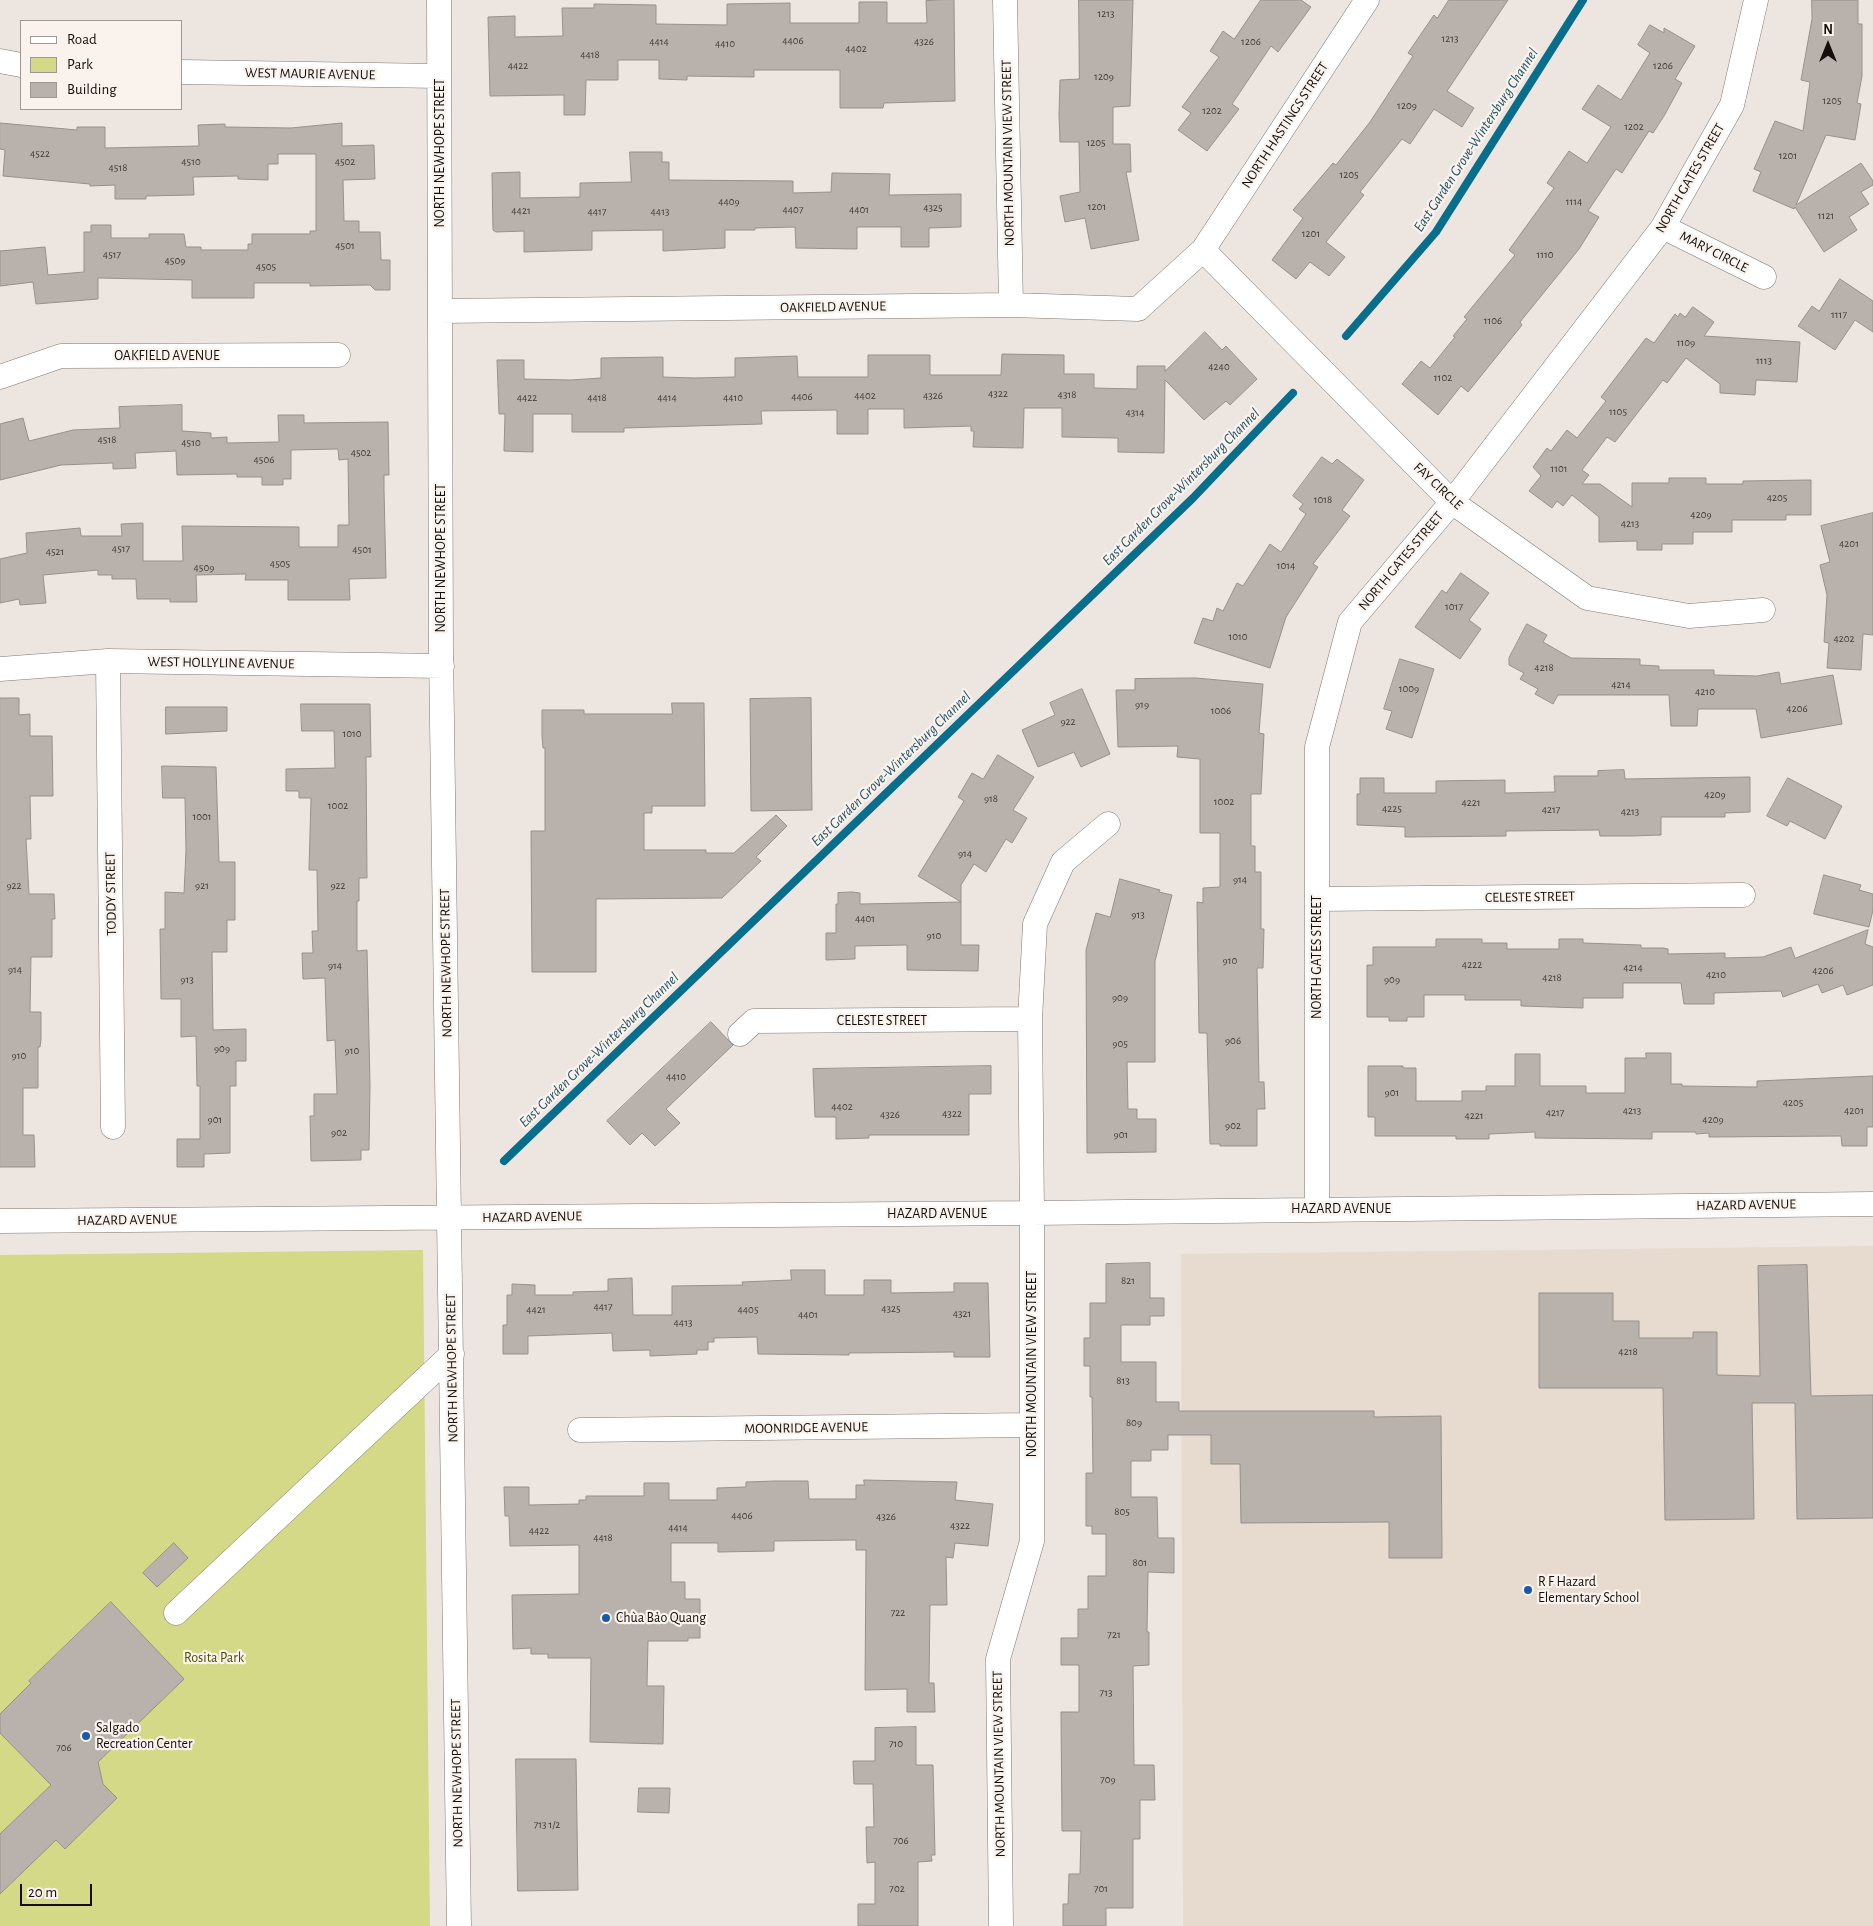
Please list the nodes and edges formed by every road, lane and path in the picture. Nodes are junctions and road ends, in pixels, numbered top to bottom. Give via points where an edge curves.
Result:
1 (439, 0) edge
2 (1005, 0) edge
3 (1367, 0) edge
4 (1756, 0) edge
5 (0, 61) edge
6 (20, 65) edge
7 (182, 72) edge
8 (439, 76) junction
9 (1663, 227) junction
10 (1203, 250) junction
11 (1764, 277) dead end
12 (1011, 305) junction
13 (440, 311) junction
14 (338, 355) dead end
15 (0, 377) edge
16 (1452, 502) junction
17 (1763, 610) dead end
18 (108, 661) junction
19 (442, 666) junction
20 (0, 669) edge
21 (1108, 824) dead end
22 (1743, 895) dead end
23 (1317, 899) junction
24 (1030, 1019) junction
25 (740, 1034) dead end
26 (113, 1127) dead end
27 (1873, 1204) edge
28 (1317, 1209) junction
29 (1032, 1213) junction
30 (450, 1218) junction
31 (0, 1221) edge
32 (452, 1354) junction
33 (1032, 1425) junction
34 (580, 1430) dead end
35 (176, 1613) dead end
36 (459, 1926) edge
37 (1001, 1926) edge

1 - 8 street, NORTH NEWHOPE STREET
2 - 12 street, NORTH MOUNTAIN VIEW STREET
3 - 10 street, NORTH HASTINGS STREET
4 - 9 street, NORTH GATES STREET via 1732,105
5 - 6 street
7 - 8 street, WEST MAURIE AVENUE
8 - 13 street, NORTH NEWHOPE STREET
9 - 11 street, MARY CIRCLE
9 - 16 street, NORTH GATES STREET
10 - 12 street, OAKFIELD AVENUE via 1138,309
10 - 16 street, FAY CIRCLE
12 - 13 street, OAKFIELD AVENUE
13 - 19 street, NORTH NEWHOPE STREET
14 - 15 street, OAKFIELD AVENUE via 61,356
16 - 17 street, FAY CIRCLE via 1587,598 1689,616
16 - 23 street, NORTH GATES STREET via 1350,622 1317,747
18 - 19 street, WEST HOLLYLINE AVENUE
18 - 20 street, WEST HOLLYLINE AVENUE
18 - 26 street, TODDY STREET
19 - 30 street, NORTH NEWHOPE STREET
21 - 24 street, NORTH MOUNTAIN VIEW STREET via 1063,862 1035,924
22 - 23 street, CELESTE STREET
23 - 28 street, NORTH GATES STREET
24 - 25 street, CELESTE STREET via 754,1021
24 - 29 street, NORTH MOUNTAIN VIEW STREET
27 - 28 street, HAZARD AVENUE
28 - 29 street, HAZARD AVENUE
29 - 30 street, HAZARD AVENUE
29 - 33 street, NORTH MOUNTAIN VIEW STREET
30 - 31 street, HAZARD AVENUE
30 - 32 street, NORTH NEWHOPE STREET
32 - 35 street
32 - 36 street, NORTH NEWHOPE STREET
33 - 34 street, MOONRIDGE AVENUE
33 - 37 street, NORTH MOUNTAIN VIEW STREET via 1032,1541 998,1658

